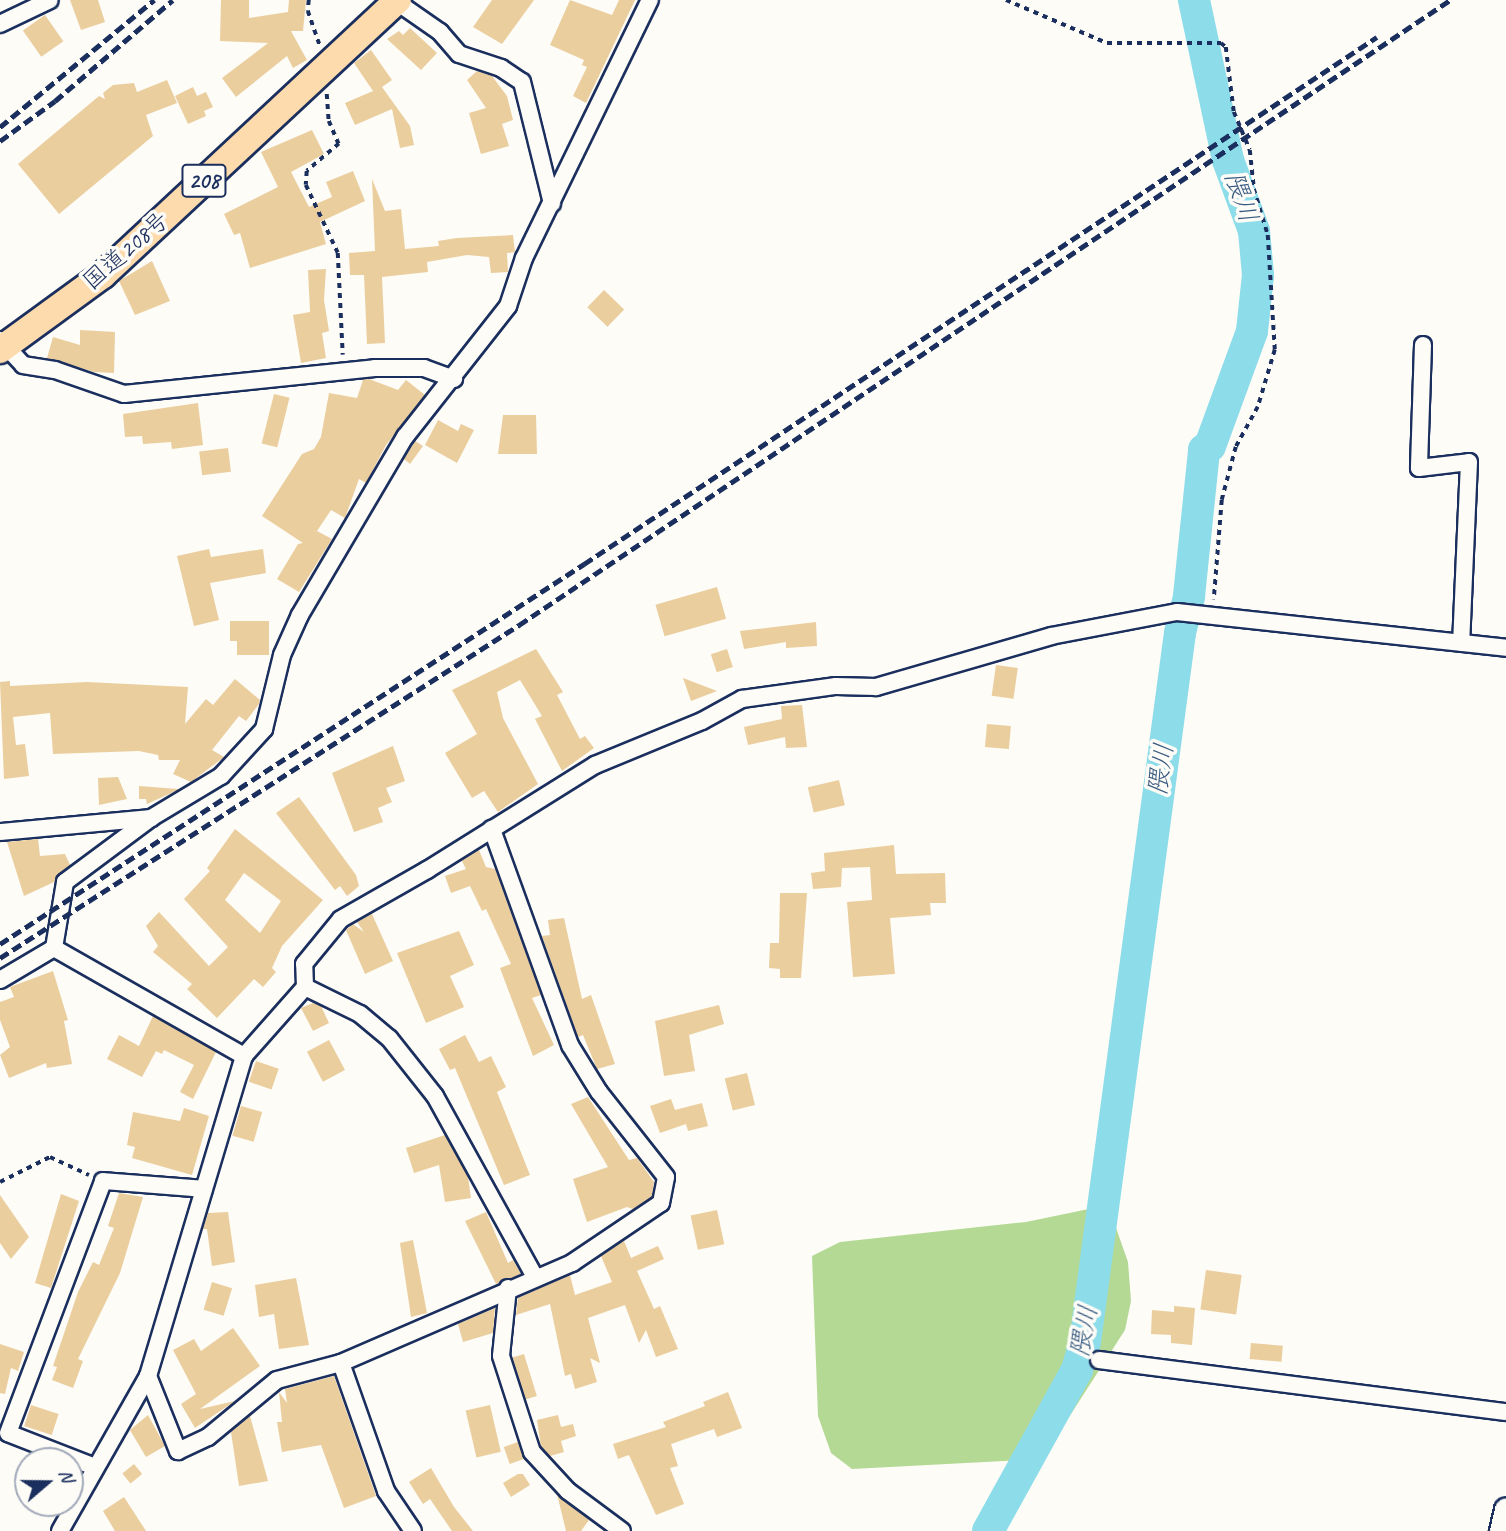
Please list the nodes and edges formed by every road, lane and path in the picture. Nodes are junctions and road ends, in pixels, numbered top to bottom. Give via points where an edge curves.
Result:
1 (50, 0) edge
2 (309, 0) edge
3 (650, 0) edge
4 (1006, 0) edge
5 (397, 1) edge
6 (0, 24) edge
7 (325, 69) junction
8 (552, 203) junction
9 (2, 345) edge
10 (1423, 345) dead end
11 (344, 373) junction
12 (454, 379) junction
13 (1213, 616) junction
14 (1461, 643) junction
15 (1506, 648) edge
16 (151, 818) junction
17 (492, 830) junction
18 (0, 832) edge
19 (54, 948) junction
20 (0, 980) edge
21 (305, 987) junction
22 (244, 1056) junction
23 (103, 1181) junction
24 (0, 1182) edge
25 (204, 1189) junction
26 (535, 1278) junction
27 (509, 1288) junction
28 (1099, 1360) dead end
29 (341, 1363) junction
30 (148, 1376) junction
31 (1506, 1412) edge
32 (4, 1440) edge
33 (95, 1467) junction
34 (1506, 1510) edge
35 (61, 1531) edge
36 (413, 1531) edge
37 (622, 1531) edge
38 (1501, 1531) edge

1 - 6 street
2 - 7 path
3 - 8 street
4 - 13 path via 1107,43 1221,43 1226,47 1234,112 1250,150 1254,189 1268,235 1275,350 1258,407 1236,447 1222,500
5 - 7 highway, 国道208号 / 208
5 - 8 street via 440,32 459,54 501,68 522,82
7 - 9 highway, 国道208号 / 208 via 103,275
7 - 11 path via 329,121 339,145 307,171 306,185 338,253
8 - 12 street via 524,258 508,306
9 - 11 street via 23,365 55,370 124,394
10 - 14 street via 1419,468 1469,462
11 - 12 street via 424,369
12 - 16 street via 405,437 300,615 282,655 264,729 221,776
13 - 14 street
13 - 17 street via 1177,611 1051,636 876,687 836,686 741,699 702,721 595,765
14 - 15 street
16 - 18 street
16 - 19 street via 65,882
17 - 21 street via 341,919 304,964
17 - 26 street via 570,1045 599,1092 666,1177 662,1203 572,1264
19 - 20 street
19 - 22 street
21 - 22 street
21 - 26 street via 360,1014 389,1038 420,1077 499,1208
22 - 25 street
23 - 24 path via 50,1157
23 - 25 street
23 - 32 street
25 - 30 street
26 - 27 street
27 - 29 street
27 - 37 street via 500,1356 532,1452 568,1491
28 - 31 street
29 - 30 street via 277,1380 208,1437 178,1451
29 - 36 street via 386,1491
30 - 33 street
32 - 33 street
33 - 35 street
34 - 38 main road

